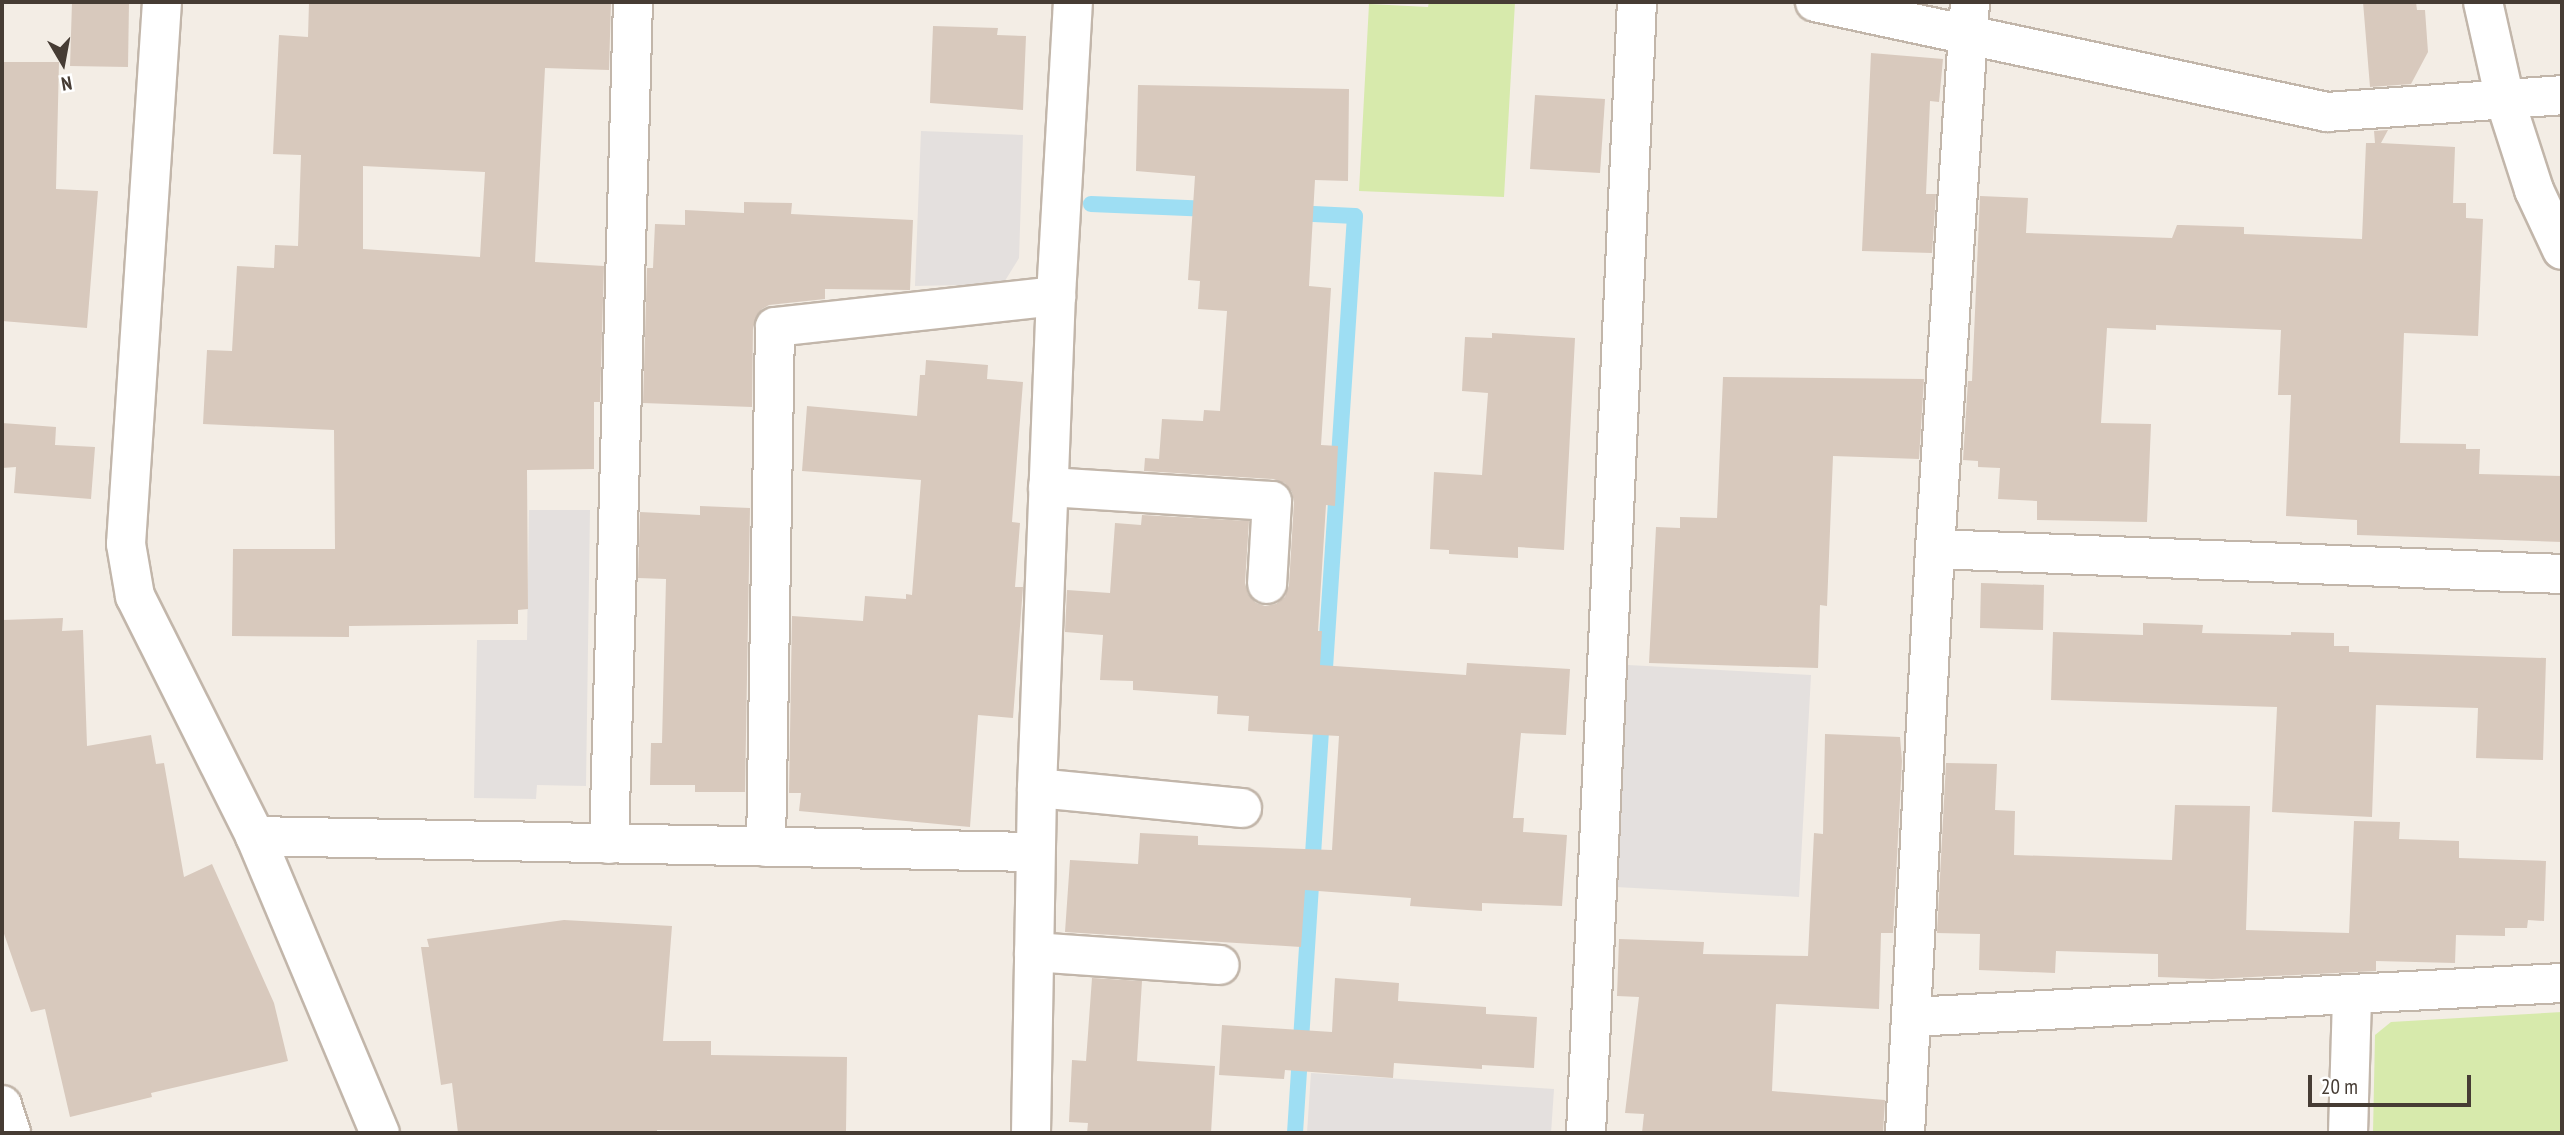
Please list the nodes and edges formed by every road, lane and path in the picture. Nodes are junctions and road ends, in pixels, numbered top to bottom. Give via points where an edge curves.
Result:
1 (162, 2) edge
2 (633, 2) edge
3 (1073, 2) edge
4 (1637, 2) edge
5 (1815, 2) edge
6 (2483, 2) edge
7 (1970, 19) edge
8 (2562, 95) edge
9 (2505, 100) junction
10 (2562, 250) edge
11 (1056, 296) junction
12 (1048, 487) junction
13 (1935, 549) junction
14 (2562, 574) edge
15 (1266, 584) dead end
16 (1037, 788) junction
17 (1242, 808) dead end
18 (255, 836) junction
19 (609, 844) junction
20 (766, 847) junction
21 (1035, 852) junction
22 (1034, 952) junction
23 (1220, 965) dead end
24 (2562, 983) edge
25 (2352, 995) junction
26 (1911, 1017) junction
27 (2, 1105) edge
28 (11, 1133) edge
29 (380, 1133) edge
30 (1031, 1133) edge
31 (1586, 1133) edge
32 (1905, 1133) edge
33 (2348, 1133) edge

1 - 18 street via 127,544 135,596
2 - 19 street
3 - 11 street
4 - 31 street
5 - 7 street
6 - 9 street
7 - 9 street via 2327,112
7 - 13 street
8 - 9 street
9 - 10 street via 2534,190
11 - 12 street
11 - 20 street via 775,327
12 - 15 street via 1272,501
12 - 16 street
13 - 14 street
13 - 26 street
16 - 17 street
16 - 21 street
18 - 19 street
18 - 29 street
19 - 20 street
20 - 21 street
21 - 22 street
22 - 23 street
22 - 30 street
24 - 25 street
25 - 26 street
25 - 33 street
26 - 32 street
27 - 28 street

